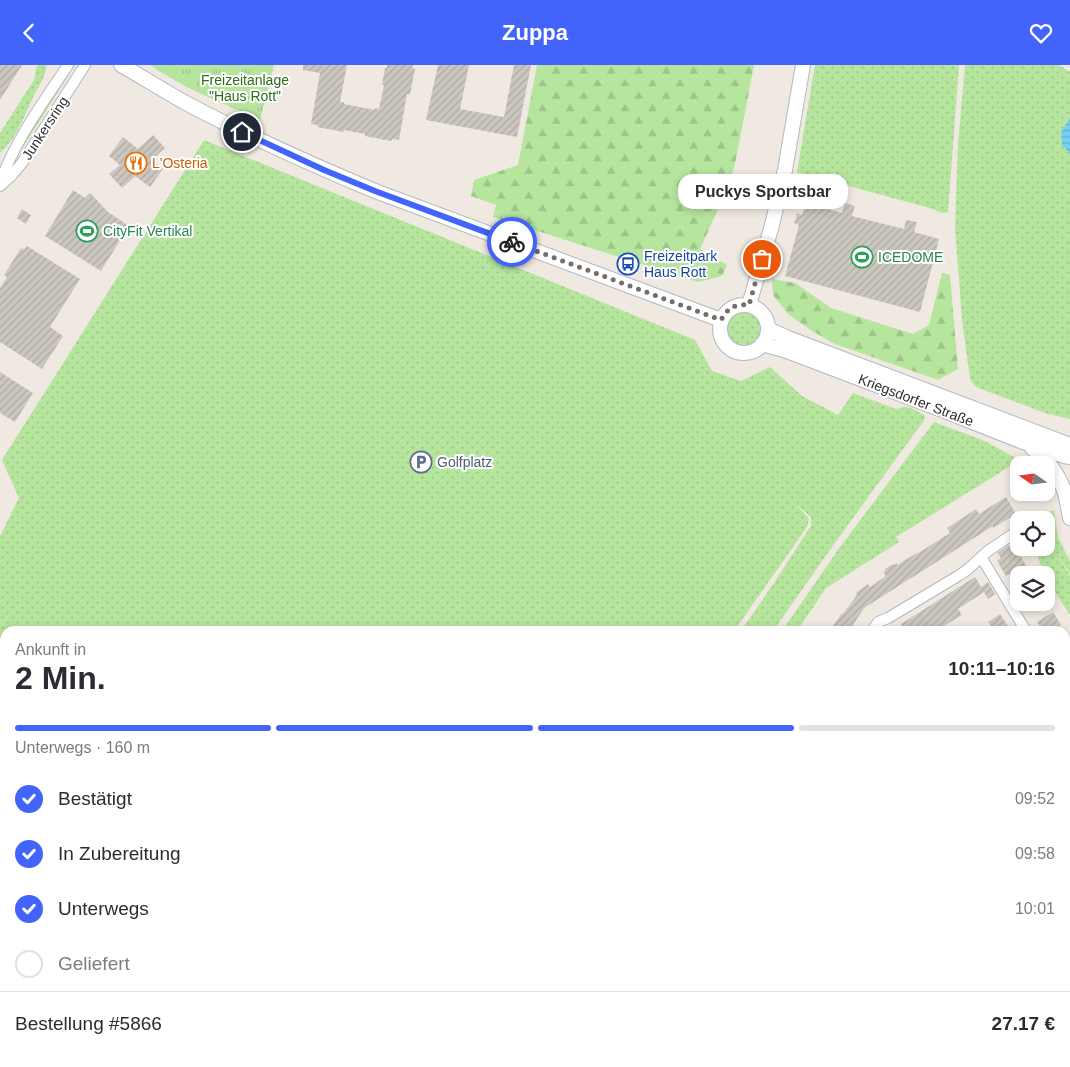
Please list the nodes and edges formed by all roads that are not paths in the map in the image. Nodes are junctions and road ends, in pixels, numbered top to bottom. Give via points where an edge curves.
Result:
1 (62, 65) edge
2 (68, 65) edge
3 (85, 65) edge
4 (121, 65) edge
5 (803, 65) edge
6 (59, 79) junction
7 (0, 185) edge
8 (749, 305) junction
9 (721, 320) junction
10 (768, 329) junction
11 (762, 344) junction
12 (1023, 442) junction
13 (1070, 445) edge
14 (1070, 457) edge
15 (1070, 518) edge
16 (1010, 537) edge
17 (981, 557) junction
18 (875, 626) edge
19 (1023, 626) edge

1 - 6 street, Junkersring
2 - 6 street, Junkersring
3 - 7 street, Junkersring via 22,163
4 - 9 main road via 226,124 324,170
5 - 8 main road via 785,170
6 - 7 street, Junkersring via 18,142
8 - 9 main road via 732,307
8 - 10 main road via 763,314
9 - 11 main road via 721,339 735,352 750,353
10 - 11 main road
10 - 13 main road, Kriegsdorfer Straße
11 - 12 main road, Kriegsdorfer Straße
12 - 14 main road, Kriegsdorfer Straße
12 - 15 main road via 1036,450 1054,471 1065,491
16 - 17 street
17 - 18 street
17 - 19 street

